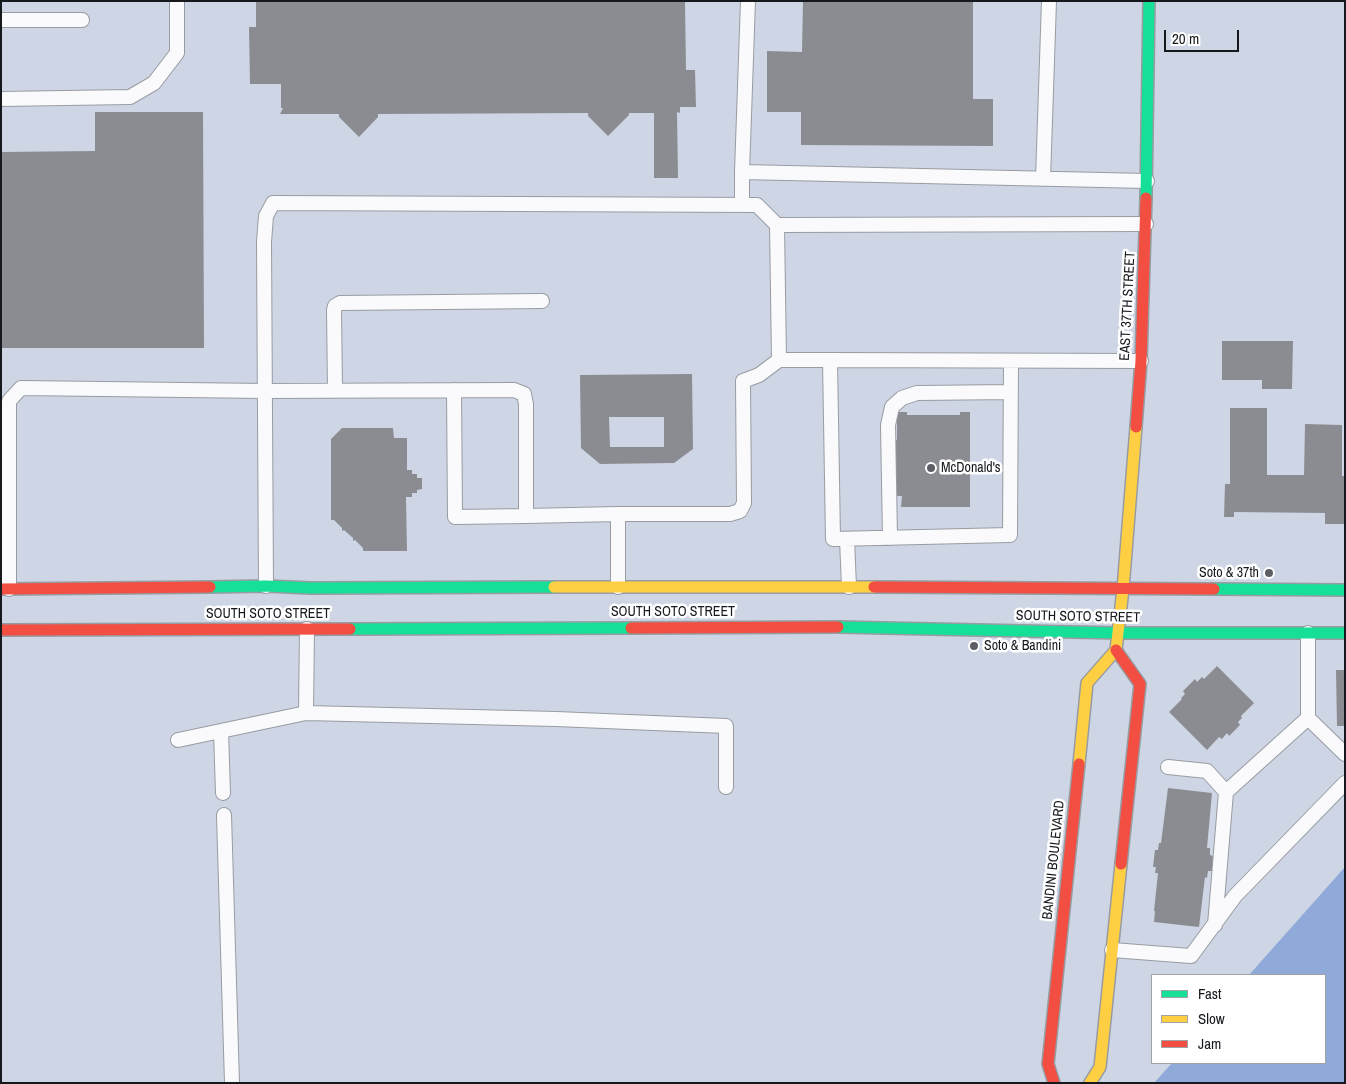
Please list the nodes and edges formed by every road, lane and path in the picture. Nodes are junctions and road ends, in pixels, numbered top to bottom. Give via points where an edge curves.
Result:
1 (177, 1) edge
2 (748, 1) edge
3 (1049, 1) edge
4 (1149, 1) edge
5 (1, 20) edge
6 (82, 20) dead end
7 (1, 98) edge
8 (742, 172) junction
9 (1044, 180) junction
10 (1147, 180) junction
11 (742, 205) junction
12 (1146, 224) junction
13 (777, 225) junction
14 (542, 301) dead end
15 (779, 360) junction
16 (830, 360) junction
17 (1011, 361) junction
18 (1141, 361) junction
19 (336, 390) junction
20 (454, 390) junction
21 (265, 391) junction
22 (1010, 392) junction
23 (618, 514) junction
24 (526, 516) junction
25 (890, 538) junction
26 (847, 539) junction
27 (618, 586) junction
28 (849, 587) junction
29 (5, 589) edge
30 (1123, 589) junction
31 (1345, 590) edge
32 (266, 591) junction
33 (307, 629) junction
34 (1, 630) edge
35 (1119, 633) junction
36 (1308, 633) junction
37 (1345, 633) edge
38 (1116, 650) junction
39 (306, 713) junction
40 (1308, 718) junction
41 (221, 731) junction
42 (178, 740) dead end
43 (1345, 754) edge
44 (1168, 767) dead end
45 (1345, 783) edge
46 (726, 787) dead end
47 (1226, 792) junction
48 (223, 793) dead end
49 (224, 816) dead end
50 (1214, 926) junction
51 (1112, 950) junction
52 (232, 1083) edge
53 (1054, 1083) edge
54 (1090, 1083) edge

1 - 7 lane via 177,53 154,83 130,97
2 - 8 lane
3 - 9 lane
4 - 10 main road, EAST 37TH STREET
5 - 6 lane
8 - 9 lane
8 - 11 lane
9 - 10 lane
10 - 12 main road, EAST 37TH STREET
11 - 13 lane via 757,205
11 - 21 lane via 273,203 266,216 264,242
12 - 13 lane
12 - 18 main road, EAST 37TH STREET
13 - 15 lane
14 - 19 lane via 340,303 334,310
15 - 16 lane
15 - 23 lane via 759,375 743,381 744,503 740,511 730,514
16 - 17 lane
16 - 26 lane via 833,539
17 - 18 lane
17 - 22 lane
18 - 30 main road, EAST 37TH STREET
19 - 20 lane
19 - 21 lane
20 - 24 lane via 514,390 524,394
20 - 24 lane via 455,517
21 - 29 lane via 21,388 9,401
21 - 32 lane
22 - 25 lane via 917,393 902,398 892,407 888,425
22 - 25 lane via 1010,535
23 - 24 lane
23 - 27 lane
25 - 26 lane
26 - 28 lane
27 - 28 main road, SOUTH SOTO STREET
27 - 32 main road, SOUTH SOTO STREET
28 - 30 main road, SOUTH SOTO STREET
29 - 32 main road, SOUTH SOTO STREET
30 - 31 main road, SOUTH SOTO STREET
30 - 35 main road, EAST 37TH STREET
33 - 34 main road, SOUTH SOTO STREET via 265,626
33 - 35 main road, SOUTH SOTO STREET via 848,627
33 - 39 lane
35 - 36 main road, SOUTH SOTO STREET
35 - 38 main road
36 - 37 main road, SOUTH SOTO STREET
36 - 40 lane
38 - 51 main road via 1140,684
38 - 53 main road, BANDINI BOULEVARD via 1087,683 1048,1064
39 - 41 lane
39 - 46 lane via 726,726
40 - 43 lane
40 - 47 lane
41 - 42 lane
41 - 48 lane
44 - 47 lane via 1207,771
45 - 50 lane via 1235,896
47 - 50 lane
49 - 52 lane
50 - 51 lane via 1191,956
51 - 54 main road via 1100,1067

